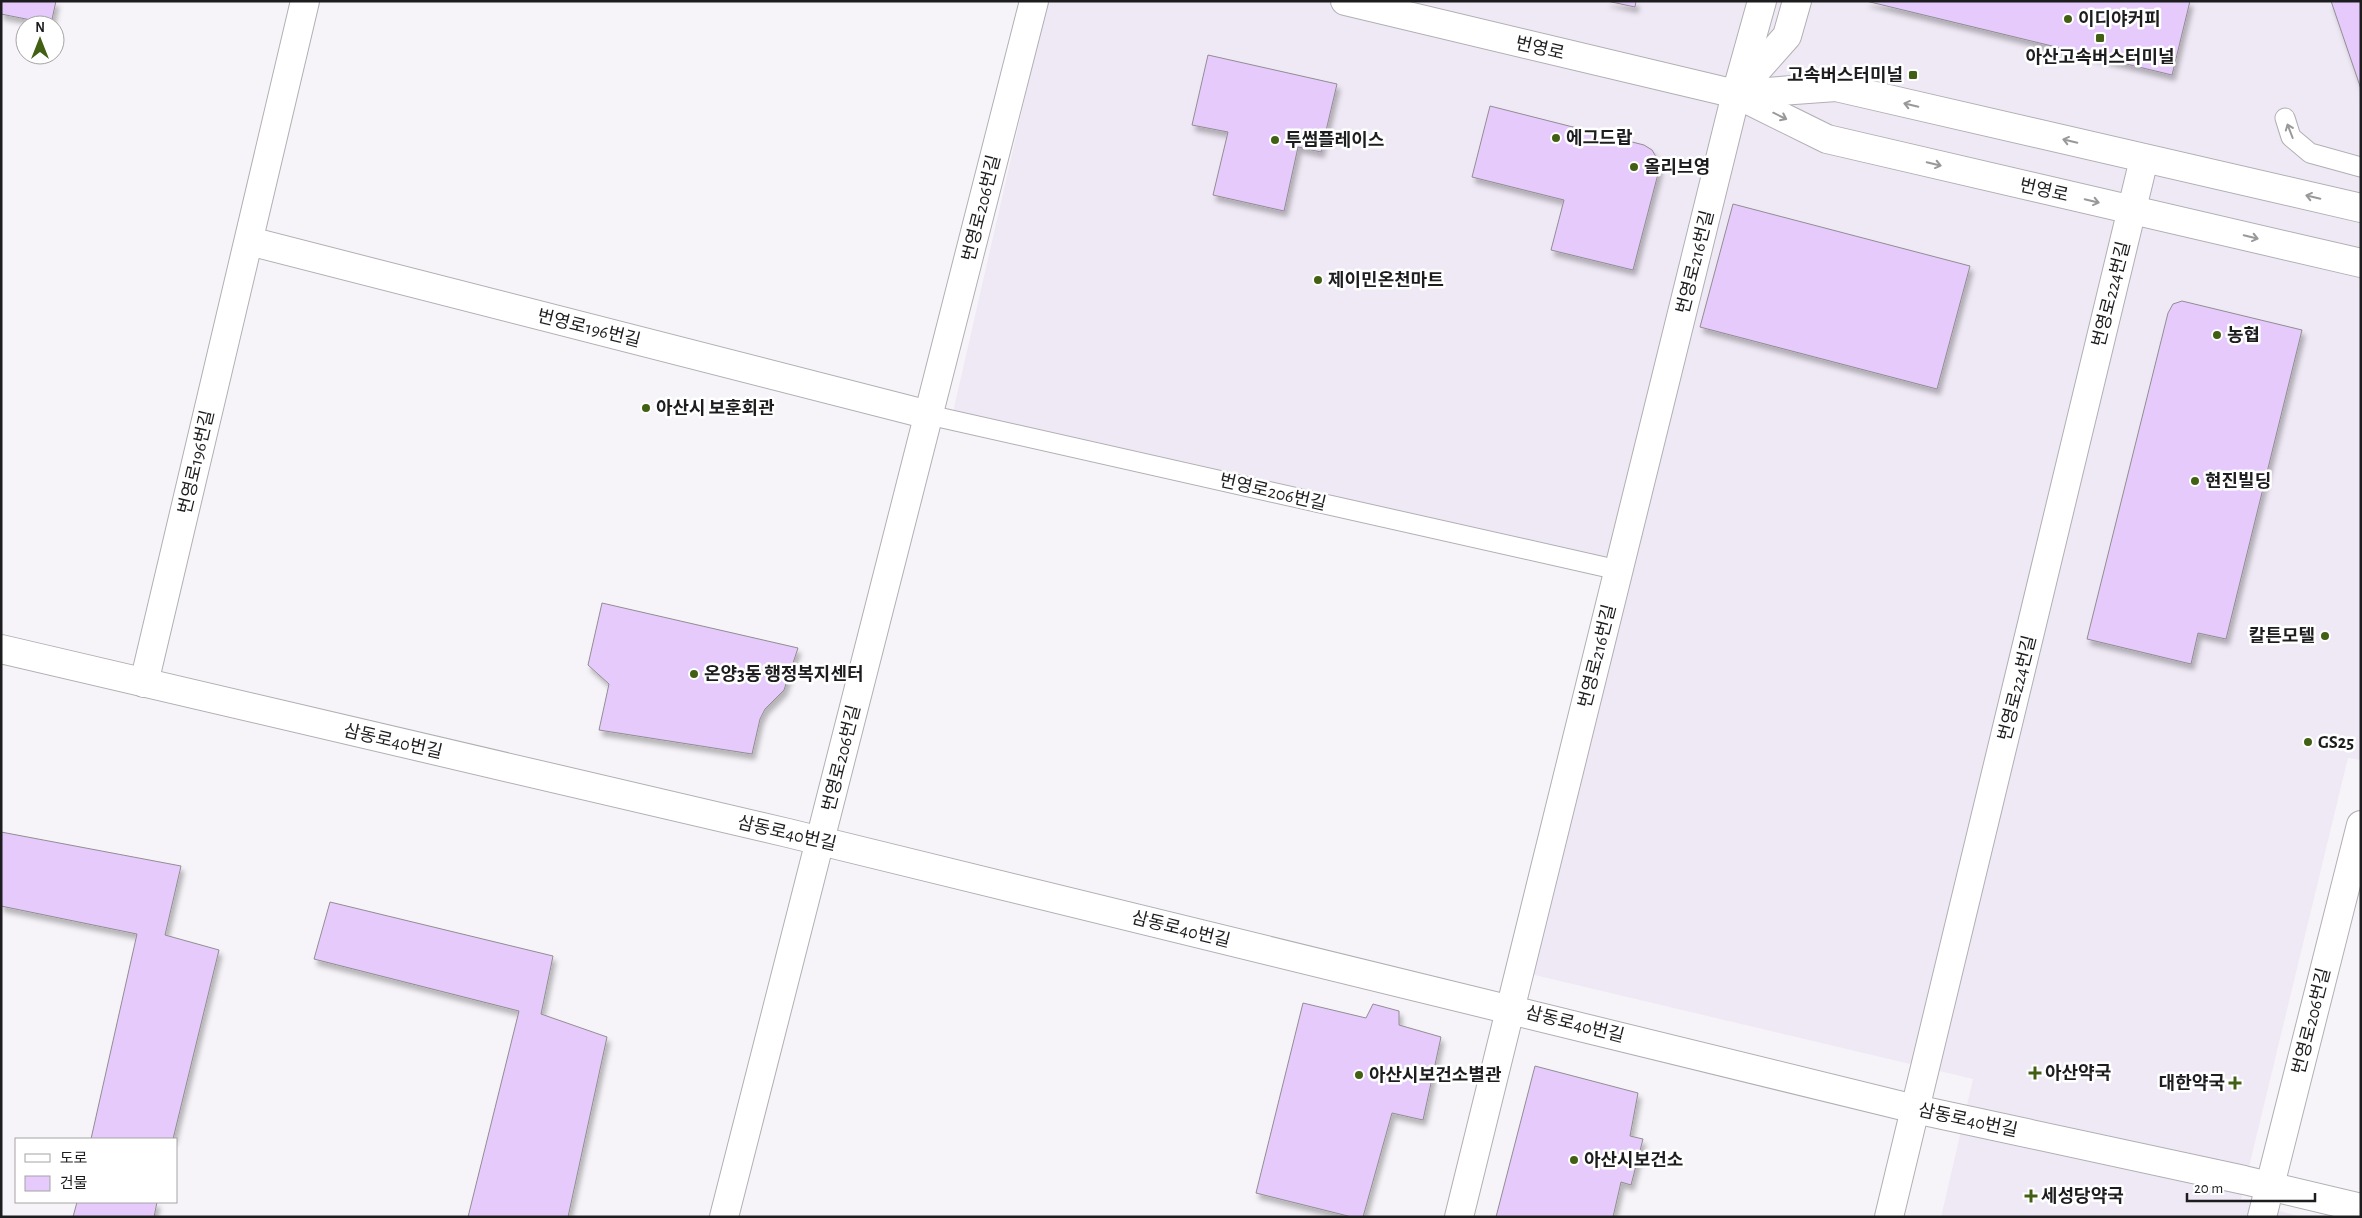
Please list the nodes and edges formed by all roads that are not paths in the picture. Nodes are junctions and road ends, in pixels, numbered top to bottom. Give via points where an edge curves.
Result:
1 (305, 1) edge
2 (1034, 1) edge
3 (1345, 1) edge
4 (1762, 1) edge
5 (1797, 1) edge
6 (1736, 94) junction
7 (2285, 118) dead end
8 (2144, 159) junction
9 (2361, 167) edge
10 (2361, 208) edge
11 (2132, 210) junction
12 (249, 241) junction
13 (2361, 263) edge
14 (928, 415) junction
15 (1618, 570) junction
16 (1, 649) edge
17 (144, 683) junction
18 (2361, 825) edge
19 (820, 841) junction
20 (1510, 1008) junction
21 (1915, 1109) junction
22 (2270, 1186) junction
23 (2361, 1208) edge
24 (724, 1217) edge
25 (1459, 1217) edge
26 (1889, 1217) edge
27 (2262, 1217) edge

1 - 12 street, 번영로196번길
2 - 14 street, 번영로206번길
3 - 6 street, 번영로
4 - 6 street, 번영로216번길
5 - 6 street via 1787,36
8 -> 6 street, 번영로 via 1836,87
6 -> 11 street, 번영로 via 1827,139
6 - 15 street, 번영로216번길
9 -> 7 lane via 2310,153 2291,138
10 -> 8 street, 번영로
8 - 11 street, 번영로224번길
11 -> 13 street, 번영로
11 - 21 street, 번영로224번길
12 - 14 street, 번영로196번길
12 - 17 street, 번영로196번길
14 - 15 lane, 번영로206번길
14 - 19 street, 번영로206번길
15 - 20 street, 번영로216번길
16 - 17 street, 삼동로40번길
17 - 19 street, 삼동로40번길
18 - 22 street, 번영로206번길
19 - 20 street, 삼동로40번길
19 - 24 street, 번영로206번길
20 - 21 street, 삼동로40번길
20 - 25 street, 번영로216번길
21 - 22 street, 삼동로40번길
21 - 26 street, 번영로224번길
22 - 23 street, 삼동로40번길
22 - 27 street, 번영로206번길

